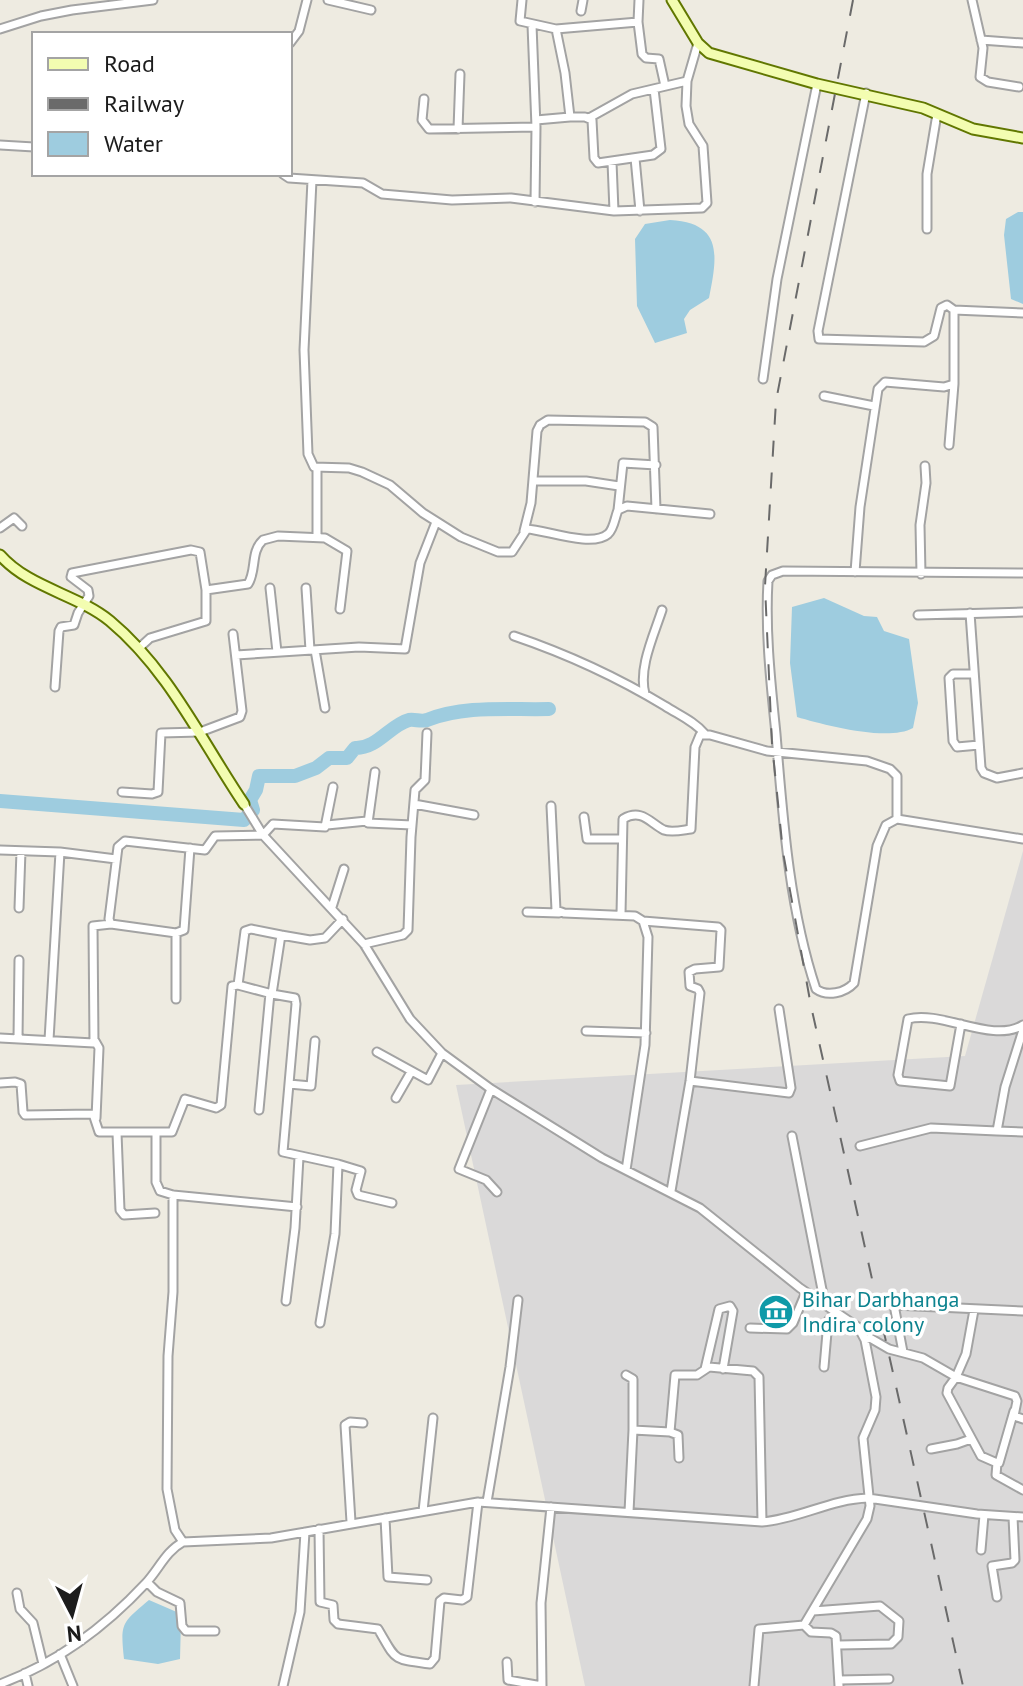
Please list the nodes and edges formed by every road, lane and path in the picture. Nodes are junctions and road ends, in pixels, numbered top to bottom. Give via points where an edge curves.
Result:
1 (153, 0) edge
2 (307, 0) edge
3 (328, 0) edge
4 (522, 0) edge
5 (583, 0) edge
6 (639, 0) edge
7 (672, 0) edge
8 (972, 0) edge
9 (371, 10) dead end
10 (581, 11) dead end
11 (638, 22) junction
12 (532, 25) junction
13 (0, 29) edge
14 (556, 29) junction
15 (292, 40) edge
16 (981, 40) junction
17 (698, 43) junction
18 (1023, 43) edge
19 (460, 74) dead end
20 (687, 81) junction
21 (817, 84) junction
22 (665, 86) junction
23 (1019, 87) dead end
24 (654, 89) junction
25 (866, 93) junction
26 (424, 99) dead end
27 (937, 114) junction
28 (570, 117) junction
29 (589, 118) junction
30 (536, 123) junction
31 (458, 129) junction
32 (1023, 138) edge
33 (0, 145) edge
34 (32, 147) edge
35 (635, 158) junction
36 (612, 162) junction
37 (286, 176) edge
38 (312, 180) junction
39 (535, 202) junction
40 (614, 211) junction
41 (640, 211) junction
42 (927, 229) dead end
43 (954, 310) junction
44 (1023, 313) edge
45 (763, 379) dead end
46 (954, 384) junction
47 (824, 396) dead end
48 (874, 406) junction
49 (949, 445) dead end
50 (656, 465) junction
51 (925, 466) dead end
52 (317, 469) junction
53 (533, 481) junction
54 (619, 486) junction
55 (656, 509) junction
56 (618, 510) junction
57 (710, 514) dead end
58 (436, 522) junction
59 (22, 526) dead end
60 (0, 528) edge
61 (524, 531) junction
62 (317, 537) junction
63 (2, 559) edge
64 (855, 572) junction
65 (1023, 573) edge
66 (921, 574) junction
67 (270, 588) dead end
68 (306, 588) dead end
69 (206, 590) junction
70 (85, 605) junction
71 (340, 609) dead end
72 (662, 610) dead end
73 (1023, 612) edge
74 (970, 613) junction
75 (918, 615) dead end
76 (233, 634) dead end
77 (514, 636) dead end
78 (138, 649) junction
79 (312, 650) junction
80 (277, 652) junction
81 (236, 655) junction
82 (973, 674) junction
83 (55, 687) dead end
84 (645, 694) junction
85 (325, 708) dead end
86 (200, 732) junction
87 (427, 733) dead end
88 (705, 734) junction
89 (979, 745) junction
90 (777, 752) junction
91 (375, 772) dead end
92 (1023, 773) edge
93 (333, 787) dead end
94 (122, 792) dead end
95 (244, 804) joint
96 (414, 804) junction
97 (551, 806) dead end
98 (474, 815) dead end
99 (584, 817) dead end
100 (897, 819) junction
101 (367, 821) junction
102 (327, 825) junction
103 (412, 825) junction
104 (263, 835) junction
105 (622, 839) junction
106 (1023, 839) edge
107 (190, 848) junction
108 (0, 850) edge
109 (21, 851) junction
110 (60, 852) junction
111 (116, 859) junction
112 (344, 869) dead end
113 (332, 907) junction
114 (19, 908) dead end
115 (527, 912) dead end
116 (559, 913) junction
117 (621, 914) junction
118 (343, 919) junction
119 (643, 921) junction
120 (111, 924) junction
121 (176, 933) junction
122 (281, 935) junction
123 (364, 944) junction
124 (19, 960) dead end
125 (238, 985) junction
126 (271, 993) junction
127 (176, 999) dead end
128 (779, 1009) dead end
129 (961, 1024) junction
130 (1023, 1028) edge
131 (586, 1031) dead end
132 (646, 1033) junction
133 (0, 1038) edge
134 (18, 1039) junction
135 (49, 1040) junction
136 (95, 1041) junction
137 (315, 1041) dead end
138 (377, 1052) dead end
139 (442, 1053) junction
140 (411, 1072) junction
141 (690, 1081) junction
142 (0, 1083) edge
143 (289, 1084) junction
144 (491, 1089) junction
145 (396, 1098) dead end
146 (259, 1110) dead end
147 (96, 1118) junction
148 (997, 1131) junction
149 (1023, 1132) edge
150 (117, 1133) junction
151 (156, 1133) junction
152 (792, 1136) dead end
153 (860, 1146) dead end
154 (299, 1157) junction
155 (338, 1164) junction
156 (626, 1170) junction
157 (671, 1191) junction
158 (497, 1192) dead end
159 (173, 1195) junction
160 (392, 1203) dead end
161 (297, 1207) junction
162 (155, 1213) dead end
163 (806, 1292) junction
164 (518, 1300) dead end
165 (286, 1301) dead end
166 (825, 1305) junction
167 (974, 1310) junction
168 (836, 1311) junction
169 (1023, 1311) edge
170 (320, 1323) dead end
171 (750, 1328) dead end
172 (865, 1340) junction
173 (903, 1352) junction
174 (824, 1367) dead end
175 (705, 1369) junction
176 (723, 1369) junction
177 (626, 1375) dead end
178 (956, 1377) junction
179 (1014, 1411) junction
180 (433, 1418) dead end
181 (1023, 1419) edge
182 (363, 1423) dead end
183 (633, 1430) junction
184 (670, 1432) junction
185 (971, 1439) junction
186 (931, 1449) dead end
187 (679, 1458) dead end
188 (999, 1463) dead end
189 (1023, 1490) edge
190 (868, 1498) junction
191 (478, 1502) junction
192 (487, 1502) junction
193 (551, 1507) junction
194 (423, 1511) junction
195 (629, 1512) junction
196 (984, 1515) junction
197 (1013, 1517) junction
198 (1023, 1517) edge
199 (385, 1518) junction
200 (351, 1522) junction
201 (762, 1522) junction
202 (319, 1529) junction
203 (305, 1532) junction
204 (183, 1542) junction
205 (981, 1550) dead end
206 (427, 1580) dead end
207 (147, 1582) junction
208 (17, 1593) dead end
209 (997, 1597) dead end
210 (813, 1611) junction
211 (804, 1625) junction
212 (215, 1631) dead end
213 (839, 1645) junction
214 (60, 1654) junction
215 (507, 1662) dead end
216 (43, 1664) junction
217 (25, 1673) junction
218 (889, 1679) dead end
219 (839, 1683) edge
220 (0, 1684) edge
221 (28, 1686) edge
222 (73, 1686) edge
223 (283, 1686) edge
224 (542, 1686) edge
225 (754, 1686) edge

1 - 13 street via 56,13
2 - 15 street
3 - 9 street
4 - 12 street via 520,21
5 - 10 street
6 - 11 street
7 - 17 street
8 - 16 street
11 - 14 street
11 - 22 street via 642,54 659,59
12 - 14 street
12 - 30 street
14 - 28 street
16 - 18 street
16 - 23 street via 982,79
17 - 20 street
17 - 21 street via 722,58
19 - 31 street
20 - 22 street
20 - 41 street via 687,116 702,140 707,203 702,208
21 - 25 street
21 - 45 street via 777,279
22 - 24 street
24 - 29 street via 623,98
24 - 35 street via 662,145 653,155
25 - 27 street
25 - 43 street via 817,337 924,342 934,336 941,308
26 - 31 street via 424,125
27 - 32 street via 973,129
27 - 42 street via 927,174
28 - 29 street
28 - 30 street
29 - 36 street via 596,161
30 - 31 street
30 - 39 street
33 - 34 street
35 - 36 street
35 - 41 street
36 - 40 street
37 - 38 street
38 - 39 street via 363,183 382,194
38 - 52 street via 304,350 308,454
39 - 40 street
40 - 41 street
43 - 44 street
43 - 46 street
46 - 48 street via 885,382
46 - 49 street
47 - 48 street
48 - 64 street
50 - 53 street via 651,424 548,420 537,431
50 - 54 street via 623,463
50 - 55 street
51 - 66 street
52 - 58 street via 362,472 390,485
52 - 62 street
53 - 54 street
53 - 61 street
54 - 56 street
55 - 56 street
55 - 57 street
56 - 61 street via 611,530 600,537
58 - 61 street via 504,553 512,552
58 - 79 street via 420,563 405,649
59 - 60 street via 14,518
62 - 69 street via 263,540 248,584
62 - 71 street via 347,551
63 - 70 street
64 - 66 street
64 - 90 street via 783,571 768,581
65 - 66 street
67 - 80 street
68 - 79 street
69 - 70 street via 203,556 191,550 74,572 71,577 89,592
69 - 78 street via 206,621 150,638
70 - 78 street
70 - 83 street via 74,625 59,631
72 - 84 street via 644,669
73 - 74 street
74 - 75 street
74 - 82 street
76 - 81 street
77 - 84 street via 581,661
78 - 86 street
79 - 80 street
79 - 85 street
80 - 81 street
81 - 86 street via 241,715
82 - 89 street
82 - 89 street via 949,678 953,741 957,747
84 - 88 street
86 - 94 street via 161,733 158,792
86 - 95 street
87 - 96 street via 425,780 416,787
88 - 90 street
88 - 105 street via 695,743 691,829 668,831 646,817 626,816
89 - 92 street via 981,768 989,777
90 - 100 street via 867,761 890,769 898,782
90 - 100 street via 800,930 818,992 843,992 854,983 879,837
91 - 101 street
93 - 102 street
95 - 104 street
96 - 98 street
96 - 103 street
97 - 116 street via 554,905
99 - 105 street via 587,839
100 - 106 street
101 - 102 street
101 - 103 street
102 - 104 street via 273,824
103 - 123 street via 408,930
104 - 107 street via 215,836 208,849
104 - 113 street
105 - 117 street
107 - 111 street via 125,841
107 - 121 street via 186,926
108 - 109 street
109 - 110 street
109 - 114 street
110 - 111 street
110 - 135 street
111 - 120 street
112 - 113 street
113 - 118 street
115 - 116 street
116 - 117 street
117 - 119 street
118 - 122 street via 319,940
118 - 123 street
119 - 132 street via 648,949
119 - 141 street via 721,930 719,967 689,972 690,986 700,993
120 - 121 street
120 - 136 street via 93,926
121 - 127 street
122 - 125 street via 245,931
122 - 126 street
123 - 139 street via 410,1019
124 - 134 street
125 - 126 street
125 - 151 street via 231,989 221,1105 185,1099 174,1130
126 - 143 street via 296,1001
126 - 146 street
128 - 141 street via 789,1093
129 - 129 street via 908,1019 900,1081 950,1086
129 - 130 street via 1003,1031
130 - 148 street
131 - 132 street
132 - 156 street
133 - 134 street
134 - 135 street
135 - 136 street
136 - 147 street
137 - 143 street via 311,1086
138 - 140 street
139 - 140 street via 431,1078
139 - 144 street
140 - 145 street
141 - 157 street
142 - 147 street via 21,1084 25,1115
143 - 154 street via 282,1150
144 - 156 street
144 - 158 street via 459,1169 486,1180
147 - 150 street via 97,1131
148 - 149 street
148 - 153 street via 931,1128
150 - 151 street
150 - 162 street via 120,1210 124,1215
151 - 159 street via 156,1185
152 - 166 street
154 - 155 street
154 - 161 street
155 - 160 street via 361,1171 358,1195
155 - 170 street via 335,1234
156 - 157 street
157 - 163 street via 722,1223
159 - 161 street
159 - 204 street via 167,1489 175,1530
161 - 165 street
163 - 166 street
163 - 171 street via 787,1329
164 - 192 street
166 - 168 street
167 - 169 street
167 - 173 street via 894,1305
167 - 178 street
168 - 172 street via 858,1327
168 - 174 street via 828,1321
172 - 173 street
172 - 190 street via 877,1404 863,1438
173 - 178 street
175 - 176 street
175 - 176 street via 719,1309 730,1306
175 - 184 street via 697,1375 675,1375
176 - 201 street via 753,1371 759,1377
177 - 183 street via 633,1379
178 - 179 street via 1015,1396
178 - 185 street via 947,1393
179 - 181 street
179 - 188 street
180 - 194 street
182 - 200 street via 345,1425
183 - 184 street
183 - 195 street
184 - 187 street via 678,1435
185 - 186 street
185 - 189 street via 981,1456 997,1463 996,1475
190 - 196 street
190 - 201 street
190 - 210 street via 865,1524
191 - 192 street
191 - 194 street
191 - 202 street via 467,1597 440,1601 430,1664 400,1660 375,1628 334,1620 333,1605 320,1602
192 - 193 street
193 - 195 street
193 - 224 street via 541,1603
194 - 199 street
195 - 201 street
196 - 197 street
196 - 205 street
197 - 198 street
197 - 209 street via 1015,1560 992,1566
199 - 200 street
199 - 206 street via 388,1577
200 - 202 street
202 - 203 street
203 - 204 street
203 - 223 street via 300,1612
204 - 207 street
207 - 212 street via 180,1603 186,1631
207 - 214 street via 108,1621
208 - 216 street via 20,1609 33,1623
210 - 211 street
210 - 213 street via 880,1606 899,1621 898,1637 891,1644
211 - 213 street via 811,1632 834,1634
211 - 225 street via 759,1629
213 - 219 street
214 - 216 street
214 - 222 street
215 - 224 street via 508,1680
216 - 217 street
217 - 220 street
217 - 221 street
218 - 219 street

